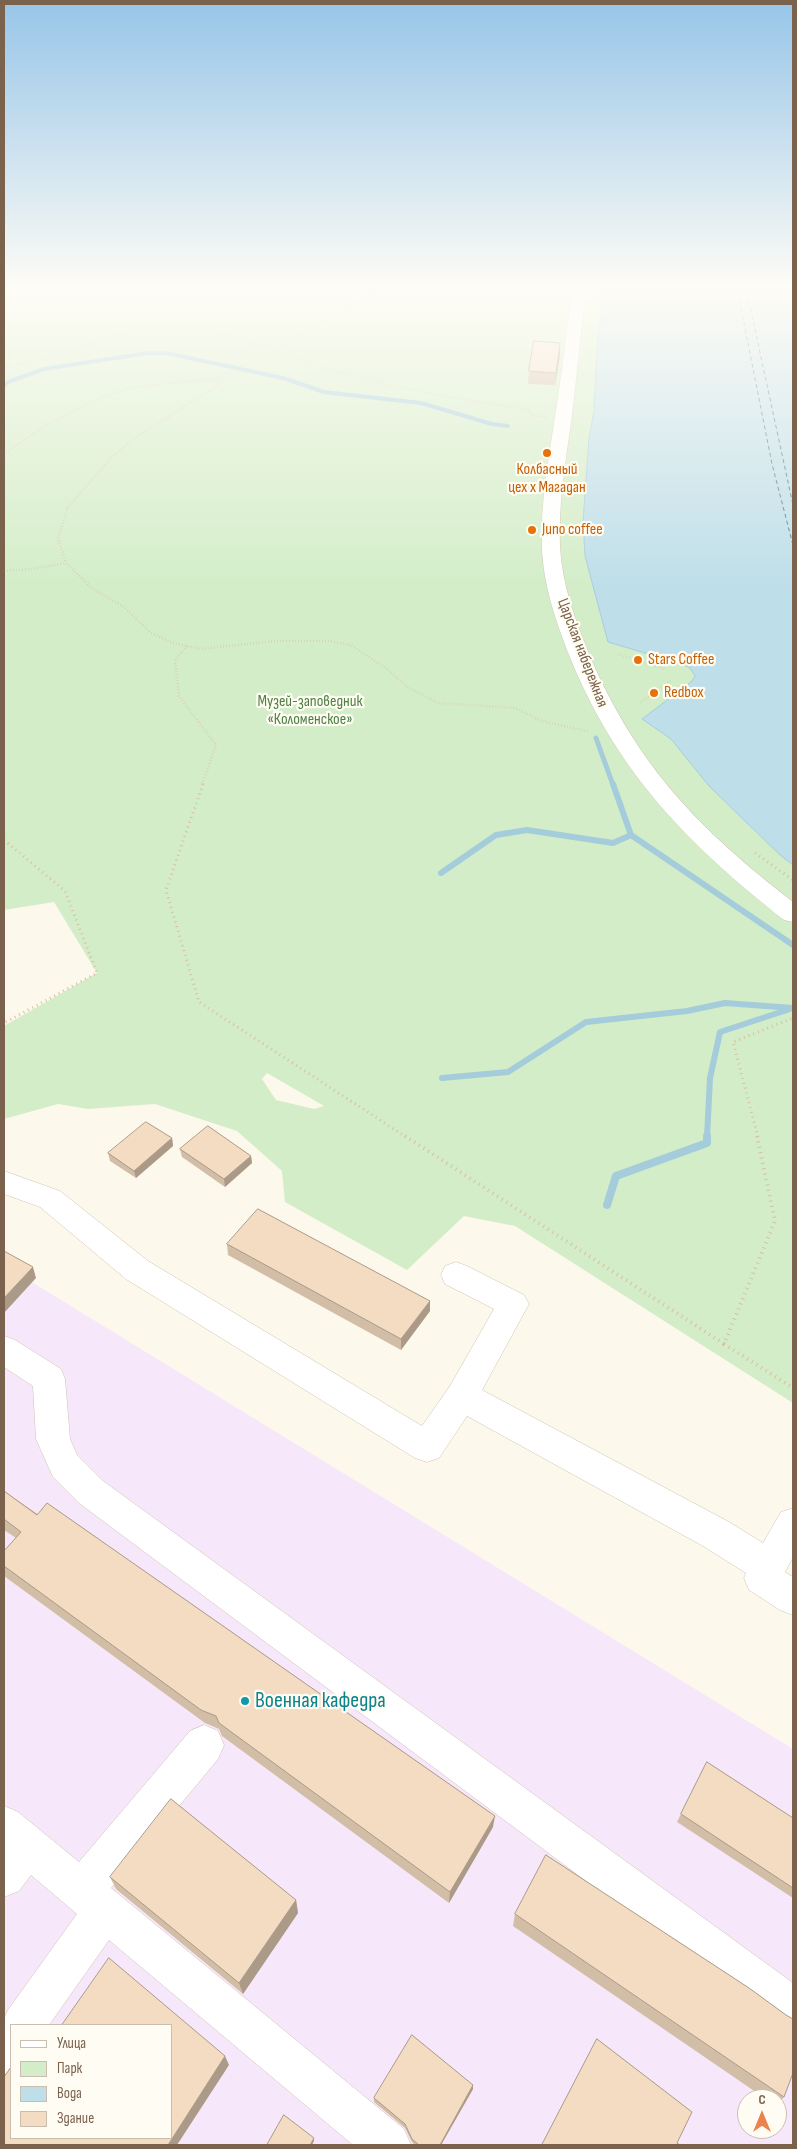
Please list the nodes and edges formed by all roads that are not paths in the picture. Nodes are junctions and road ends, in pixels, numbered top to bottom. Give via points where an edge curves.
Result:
1 (567, 388) edge
2 (793, 914) edge
3 (4, 1182) edge
4 (456, 1275) dead end
5 (4, 1350) edge
6 (462, 1396) junction
7 (793, 1524) edge
8 (769, 1567) junction
9 (793, 1597) edge
10 (204, 1745) dead end
11 (12, 1849) edge
12 (94, 1900) junction
13 (793, 2009) edge
14 (24, 2024) edge
15 (388, 2145) edge

1 - 2 street, Царская набережная via 552,502 552,562 562,608 582,664 611,725 637,766 686,823 758,888
3 - 6 street via 50,1200 137,1270 427,1447
4 - 6 street via 513,1304
5 - 13 street via 49,1379 53,1438 65,1466 91,1492
6 - 8 street via 716,1534
7 - 8 street
8 - 9 street via 762,1578
10 - 12 street
11 - 12 street
12 - 14 street
12 - 15 street

